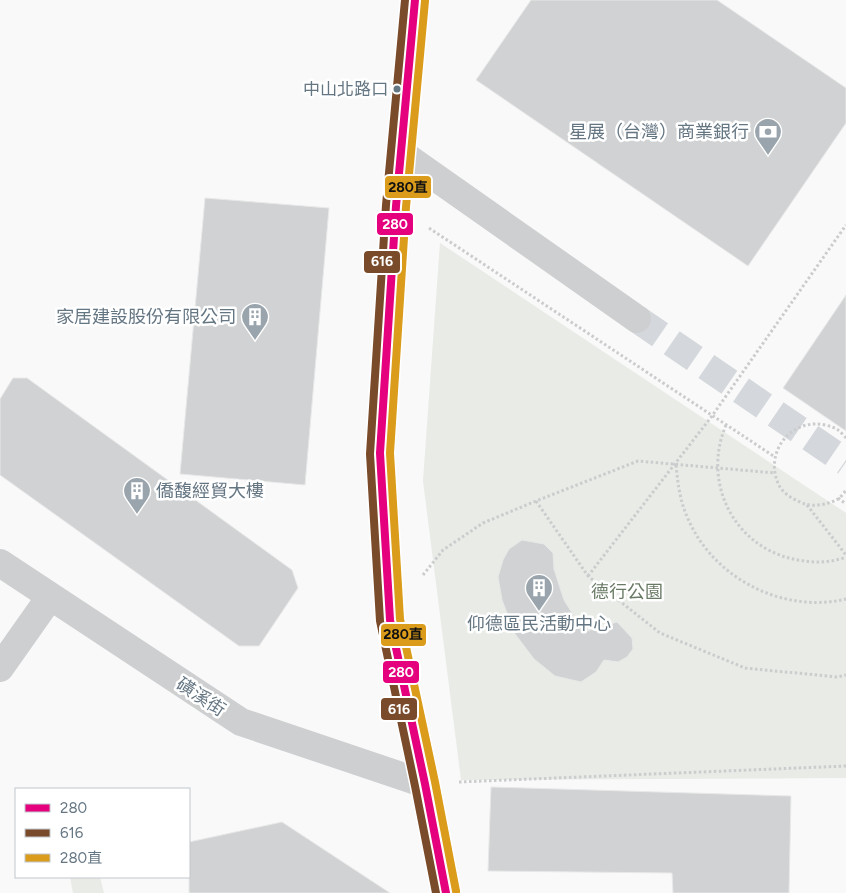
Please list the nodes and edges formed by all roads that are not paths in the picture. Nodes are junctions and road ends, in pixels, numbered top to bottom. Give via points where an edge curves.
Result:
1 (414, 0) edge
2 (401, 153) junction
3 (637, 319) tunnel mouth
4 (0, 563) edge
5 (50, 597) junction
6 (0, 668) edge
7 (425, 784) junction
8 (446, 893) edge

1 - 2 street
2 - 3 street
2 - 7 street via 380,453 389,615
4 - 5 street, 磺溪街
5 - 6 street
5 - 7 street, 磺溪街 via 240,722
7 - 8 street

